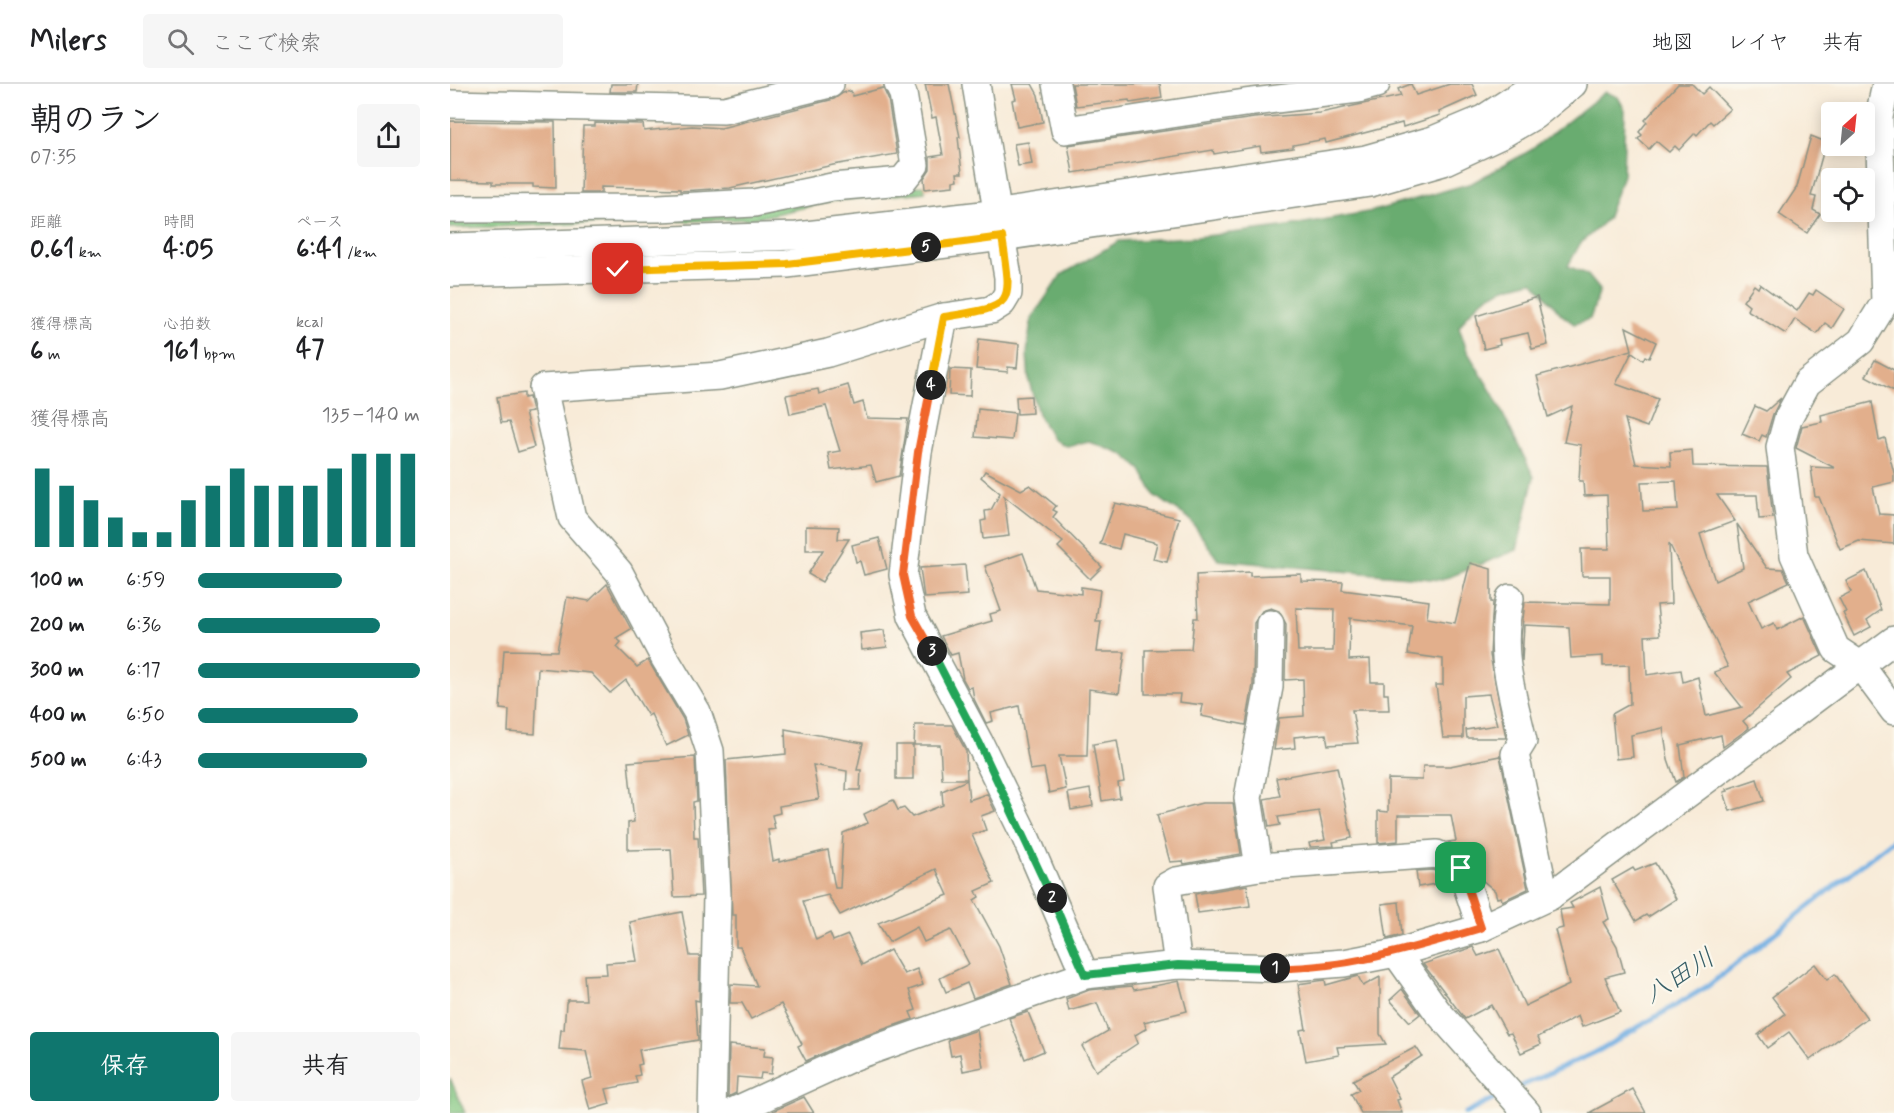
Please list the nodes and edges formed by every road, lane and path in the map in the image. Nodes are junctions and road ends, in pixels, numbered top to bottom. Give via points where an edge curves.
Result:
1 (830, 84) edge
2 (898, 84) edge
3 (976, 84) edge
4 (1056, 84) edge
5 (1376, 84) edge
6 (1537, 84) edge
7 (1574, 84) edge
8 (1886, 84) edge
9 (1244, 93) edge
10 (450, 104) edge
11 (450, 209) edge
12 (1001, 225) junction
13 (450, 247) edge
14 (450, 273) edge
15 (944, 317) junction
16 (1510, 598) dead end
17 (1270, 624) dead end
18 (1894, 639) edge
19 (1860, 665) junction
20 (1894, 711) edge
21 (1259, 867) junction
22 (1550, 896) junction
23 (1481, 928) junction
24 (1396, 953) junction
25 (1178, 965) junction
26 (1085, 975) junction
27 (712, 1113) edge
28 (730, 1113) edge
29 (1527, 1113) edge

1 - 10 street via 724,110
2 - 11 street via 915,165 903,181 832,187 754,203 659,208
3 - 12 street
4 - 9 street via 1065,130
5 - 9 street via 1358,89
6 - 12 street via 1483,119 1434,140 1366,159
7 - 12 street via 1535,115 1499,136 1407,174 1370,183
8 - 19 street via 1879,117 1885,302 1861,341 1807,383 1788,418 1780,447 1794,555 1836,649
12 - 13 street
12 - 14 street via 787,264
12 - 15 street via 1008,293 1002,303 991,310
15 - 26 street via 918,452 903,575 912,616 984,752
15 - 27 street via 828,352 720,376 543,388 572,518 619,572 698,712 710,751 717,895
16 - 22 street via 1503,628 1505,660 1523,741 1515,754 1542,881
17 - 21 street via 1269,687 1248,798
18 - 19 street
19 - 20 street
19 - 22 street
21 - 23 street via 1437,854 1461,868
21 - 25 street via 1176,881 1167,886
22 - 23 street
23 - 24 street
24 - 25 street via 1344,963 1279,968
24 - 29 street via 1437,1011
25 - 26 street
26 - 28 street via 855,1056

